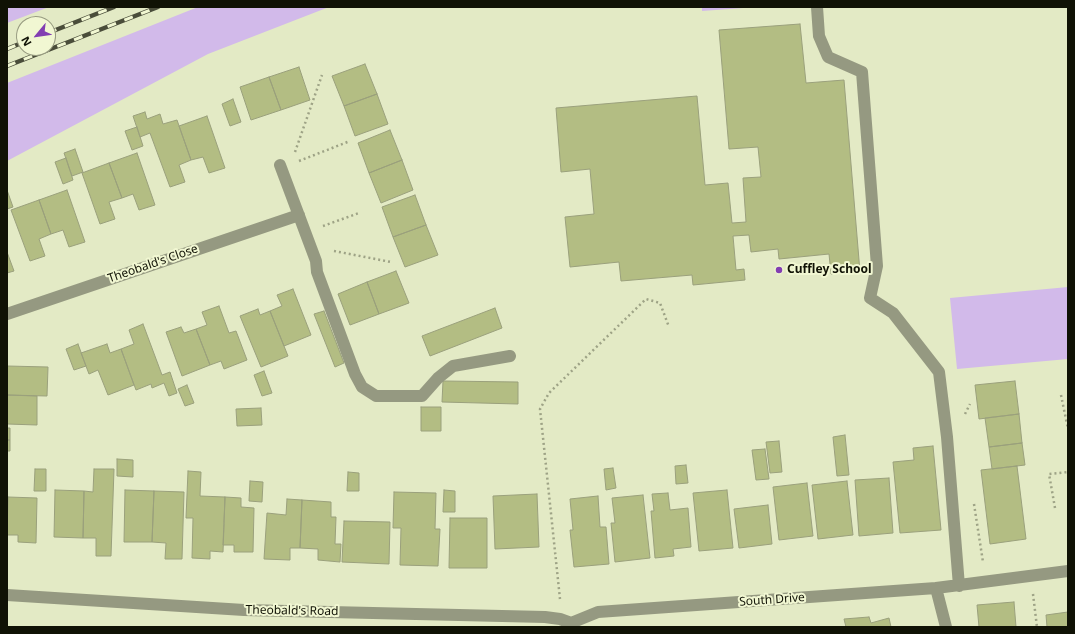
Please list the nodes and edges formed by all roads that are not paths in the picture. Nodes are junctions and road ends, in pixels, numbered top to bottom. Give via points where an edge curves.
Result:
1 (817, 7) edge
2 (280, 165) dead end
3 (299, 215) junction
4 (7, 314) edge
5 (510, 356) dead end
6 (1068, 571) edge
7 (959, 586) junction
8 (936, 588) junction
9 (7, 595) edge
10 (572, 625) edge
11 (946, 627) edge

1 - 7 street via 819,36 828,57 862,72 877,266 870,298 893,313 939,372
2 - 3 street
3 - 4 street, Theobald's Close
3 - 5 street via 316,261 317,272 362,387 376,396 422,396 453,366
6 - 7 street, South Drive
7 - 8 street, South Drive
8 - 10 street, South Drive via 598,612
8 - 11 street
9 - 10 street, Theobald's Road via 244,610 545,617 560,618

